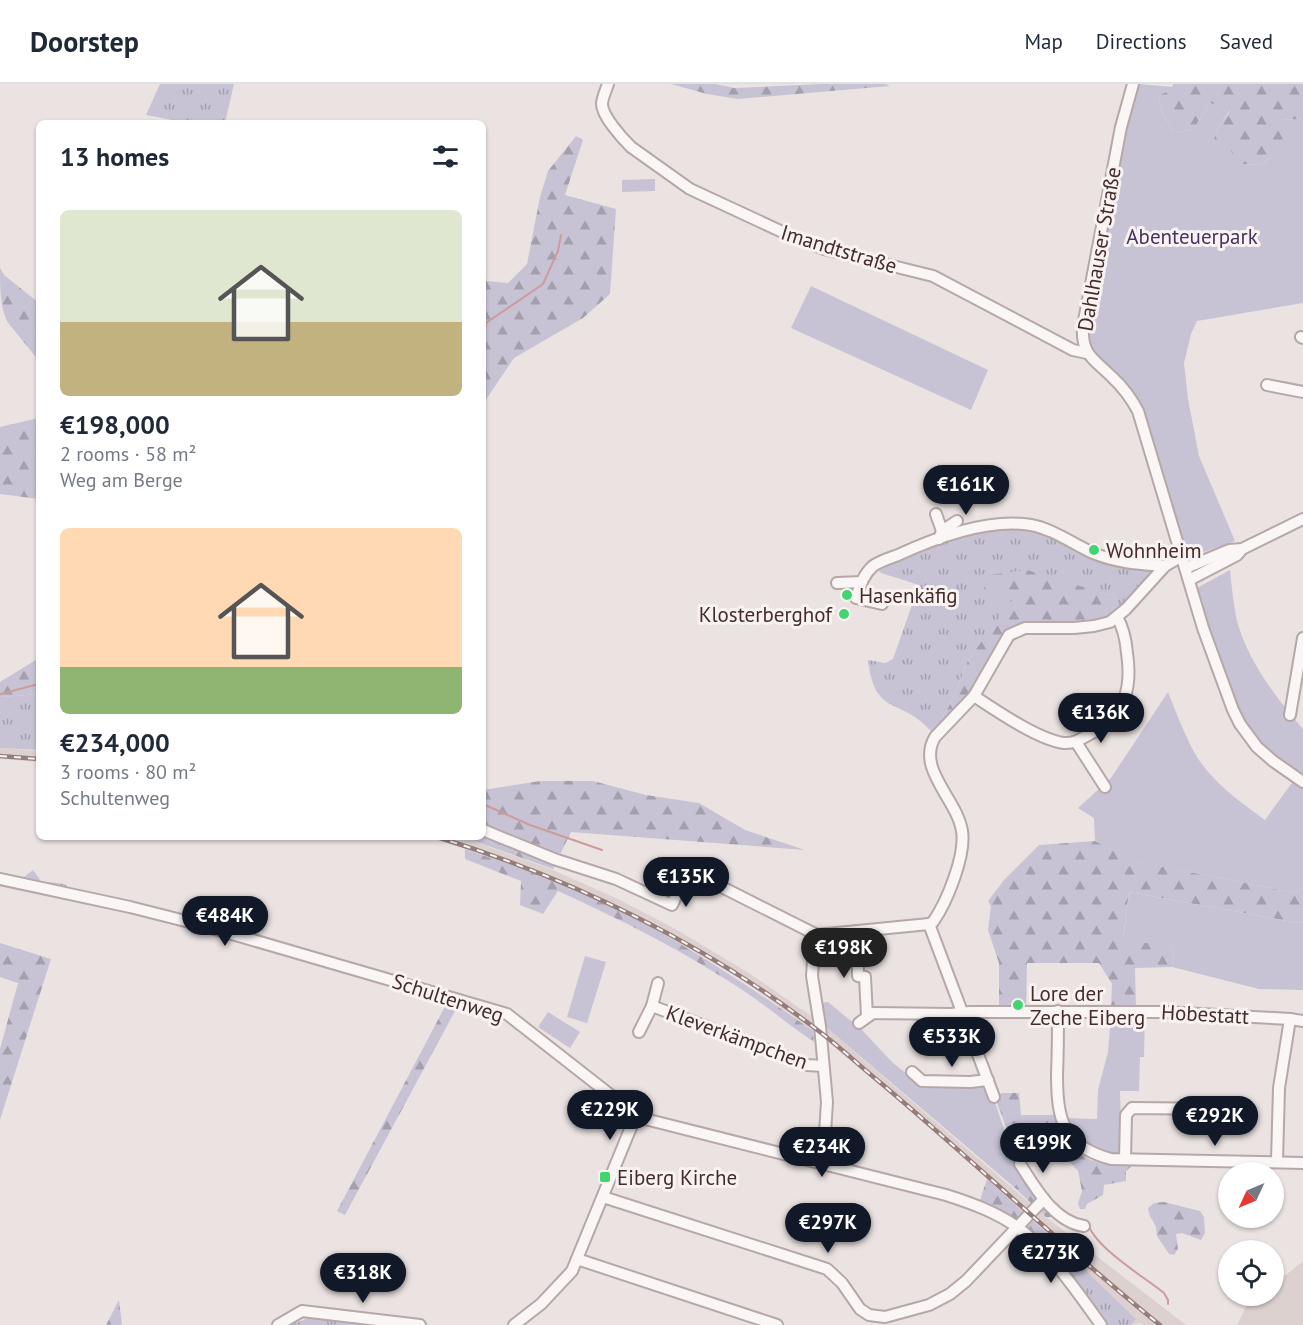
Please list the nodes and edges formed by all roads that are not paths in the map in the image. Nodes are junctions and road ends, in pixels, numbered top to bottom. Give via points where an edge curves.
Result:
1 (608, 84) edge
2 (1133, 84) edge
3 (1087, 353) junction
4 (1267, 385) dead end
5 (1303, 392) edge
6 (936, 514) dead end
7 (1303, 519) edge
8 (957, 521) dead end
9 (940, 535) junction
10 (1242, 549) junction
11 (1182, 556) junction
12 (1165, 566) junction
13 (1186, 568) junction
14 (1189, 580) junction
15 (862, 582) junction
16 (837, 583) dead end
17 (882, 604) dead end
18 (1118, 617) junction
19 (1303, 638) edge
20 (974, 696) junction
21 (1290, 715) dead end
22 (1076, 742) junction
23 (1303, 782) edge
24 (1105, 787) dead end
25 (486, 831) edge
26 (0, 879) edge
27 (929, 924) junction
28 (857, 932) junction
29 (817, 935) junction
30 (658, 983) dead end
31 (652, 1006) junction
32 (1058, 1011) junction
33 (962, 1013) junction
34 (1290, 1019) junction
35 (1303, 1022) edge
36 (639, 1032) dead end
37 (823, 1066) junction
38 (912, 1072) dead end
39 (988, 1080) junction
40 (994, 1097) dead end
41 (1228, 1109) dead end
42 (636, 1115) junction
43 (1125, 1159) junction
44 (1277, 1161) junction
45 (1303, 1163) edge
46 (823, 1164) junction
47 (1020, 1164) dead end
48 (603, 1197) junction
49 (1043, 1200) junction
50 (1084, 1226) dead end
51 (1017, 1227) junction
52 (577, 1259) junction
53 (278, 1325) edge
54 (420, 1325) edge
55 (514, 1325) edge
56 (777, 1325) edge
57 (1101, 1325) edge

1 - 3 street, Imandtstraße via 603,110 623,139 690,189 824,249 933,276 1073,350
2 - 3 street, Dahlhauser Straße via 1121,127 1083,326
3 - 11 street, Dahlhauser Straße via 1119,384 1138,411
4 - 5 street
6 - 9 street
7 - 10 street
8 - 9 street
9 - 12 street via 1032,525 1093,553 1123,562
9 - 15 street via 875,565
10 - 13 street via 1229,550
10 - 14 street
11 - 12 street
11 - 13 street, Dahlhauser Straße
12 - 18 street
13 - 14 street, Dahlhauser Straße
14 - 23 street, Dahlhauser Straße via 1220,677 1240,724 1262,752
15 - 16 street
15 - 17 street via 856,598
18 - 20 street via 1094,626 1017,630 1005,642
18 - 22 street via 1130,674 1127,691 1111,718
19 - 21 street
20 - 22 street via 1020,725 1062,743
20 - 27 street via 930,745 929,757 958,818 962,844 952,881
22 - 24 street
25 - 29 street via 672,904 685,879 696,874
26 - 42 street, Schultenweg via 180,920 507,1014
27 - 28 street
27 - 33 street
28 - 29 street
28 - 33 street, Hobestatt via 858,976 865,977 863,1019 873,1012
29 - 37 street via 812,976
30 - 31 street, Kleverkämpchen
31 - 36 street, Kleverkämpchen
31 - 37 street, Kleverkämpchen via 807,1065
32 - 33 street, Hobestatt
32 - 34 street, Hobestatt
32 - 43 street via 1057,1102 1062,1121 1085,1149 1111,1159
33 - 39 street
34 - 35 street, Hobestatt
34 - 44 street via 1279,1089
37 - 46 street
38 - 39 street via 922,1082
39 - 40 street
41 - 43 street via 1132,1108 1126,1115
42 - 46 street, Schultenweg
42 - 48 street
43 - 44 street
44 - 45 street
46 - 51 street, Schultenweg via 960,1200
47 - 49 street
48 - 51 street via 827,1269 860,1309 878,1317 929,1305 950,1294
48 - 52 street
49 - 50 street via 1061,1215
49 - 51 street
51 - 57 street, Schultenweg via 1051,1261
52 - 55 street via 566,1280
52 - 56 street
53 - 54 street via 302,1311

